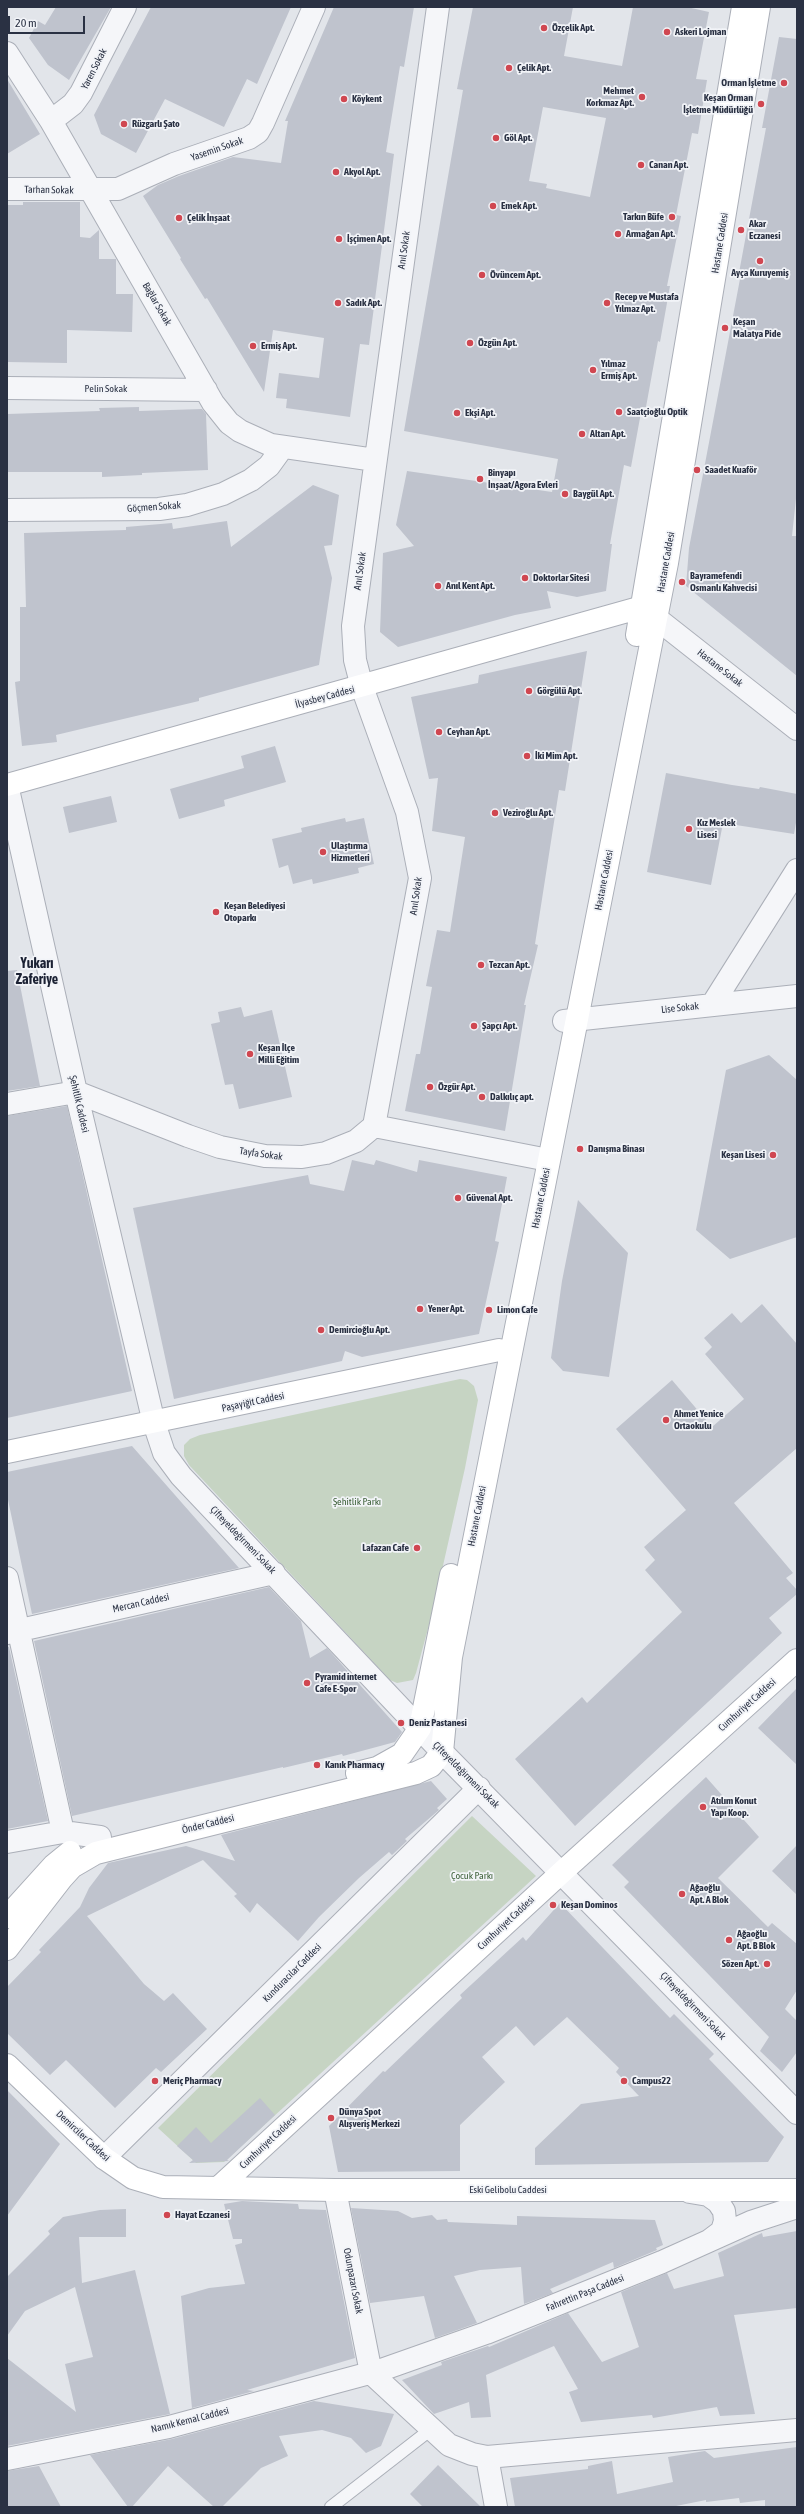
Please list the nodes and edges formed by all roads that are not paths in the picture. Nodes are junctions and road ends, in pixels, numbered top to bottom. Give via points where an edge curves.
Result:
1 (125, 7) edge
2 (314, 7) edge
3 (438, 7) edge
4 (743, 7) edge
5 (759, 7) edge
6 (7, 54) edge
7 (50, 121) junction
8 (7, 189) edge
9 (91, 190) junction
10 (7, 388) edge
11 (206, 390) junction
12 (282, 448) junction
13 (375, 460) junction
14 (7, 510) edge
15 (649, 612) junction
16 (362, 687) junction
17 (797, 729) edge
18 (7, 785) edge
19 (797, 870) edge
20 (797, 996) edge
21 (712, 1005) junction
22 (570, 1020) junction
23 (76, 1092) junction
24 (7, 1104) edge
25 (374, 1126) junction
26 (538, 1158) junction
27 (500, 1350) junction
28 (154, 1423) junction
29 (7, 1452) edge
30 (274, 1573) junction
31 (7, 1578) edge
32 (12, 1632) edge
33 (797, 1660) edge
34 (420, 1728) junction
35 (442, 1752) junction
36 (479, 1788) junction
37 (63, 1832) junction
38 (100, 1838) junction
39 (7, 1842) edge
40 (562, 1872) junction
41 (7, 1917) edge
42 (7, 1949) edge
43 (7, 2065) edge
44 (797, 2113) edge
45 (104, 2158) junction
46 (218, 2188) junction
47 (335, 2190) junction
48 (678, 2190) junction
49 (797, 2190) edge
50 (797, 2207) edge
51 (704, 2243) junction
52 (371, 2373) junction
53 (430, 2430) junction
54 (797, 2430) edge
55 (487, 2457) junction
56 (7, 2459) edge
57 (491, 2503) edge
58 (331, 2507) edge

1 - 7 street, Yaren Sokak via 81,93 73,104
2 - 9 street, Yasemin Sokak via 258,132 249,138 174,164 118,189
3 - 13 street, Anıl Sokak
4 - 15 main road, Hastane Caddesi
5 - 15 main road, Hastane Caddesi
6 - 7 street, Bağlar Sokak
7 - 9 street, Bağlar Sokak
8 - 9 street, Tarhan Sokak
9 - 11 street, Bağlar Sokak
10 - 11 street, Pelin Sokak
11 - 12 street, Bağlar Sokak via 220,412 240,431
12 - 13 street, Bağlar Sokak
12 - 14 street, Göçmen Sokak via 269,466 251,480 223,494 187,505 159,509
13 - 16 street, Anıl Sokak via 353,626 355,660
15 - 16 main road, İlyasbey Caddesi
15 - 17 street, Hastane Sokak
15 - 22 main road, Hastane Caddesi
16 - 18 main road, İlyasbey Caddesi
16 - 25 street, Anıl Sokak via 407,812 420,878
18 - 23 street, Şehitlik Caddesi
19 - 21 street
20 - 21 street, Lise Sokak
21 - 22 street, Lise Sokak
22 - 26 main road, Hastane Caddesi
22 - 35 main road, Hastane Caddesi via 450,1656
23 - 24 street
23 - 25 street, Tayfa Sokak via 220,1147 265,1156 302,1157 332,1151 356,1142
23 - 28 street, Şehitlik Caddesi
25 - 26 street
26 - 27 main road, Hastane Caddesi
27 - 28 main road, Paşayiğit Caddesi
27 - 34 main road, Hastane Caddesi
28 - 29 main road, Paşayiğit Caddesi
28 - 30 street, Çifteyeldeğirmeni Sokak via 161,1446 171,1465
30 - 32 street, Mercan Caddesi
30 - 34 street, Çifteyeldeğirmeni Sokak
31 - 32 street
32 - 37 street
33 - 40 main road, Cumhuriyet Caddesi
34 - 35 street, Çifteyeldeğirmeni Sokak
34 - 38 main road, Önder Caddesi via 402,1754 377,1768
35 - 36 street, Çifteyeldeğirmeni Sokak
35 - 42 main road, Önder Caddesi via 431,1766 416,1773 96,1853 72,1867
36 - 40 street, Çifteyeldeğirmeni Sokak
36 - 45 street, Kunduracılar Caddesi
37 - 38 street
37 - 39 street
38 - 41 main road, Önder Caddesi via 65,1854
40 - 44 street, Çifteyeldeğirmeni Sokak
40 - 46 main road, Cumhuriyet Caddesi
43 - 45 main road, Demirciler Caddesi
45 - 46 main road, Demirciler Caddesi via 133,2178 146,2183 179,2189
46 - 47 main road, Eski Gelibolu Caddesi
47 - 48 main road, Eski Gelibolu Caddesi
47 - 52 street, Odunpazarı Sokak
48 - 49 main road, Eski Gelibolu Caddesi
48 - 51 street via 708,2195 718,2202 724,2211 722,2231
50 - 51 street, Fahrettin Paşa Caddesi via 752,2222
51 - 52 street, Fahrettin Paşa Caddesi via 486,2333
52 - 53 street
52 - 56 street, Namık Kemal Caddesi via 169,2426
53 - 55 street via 449,2445
53 - 58 lane
54 - 55 street
55 - 57 street

